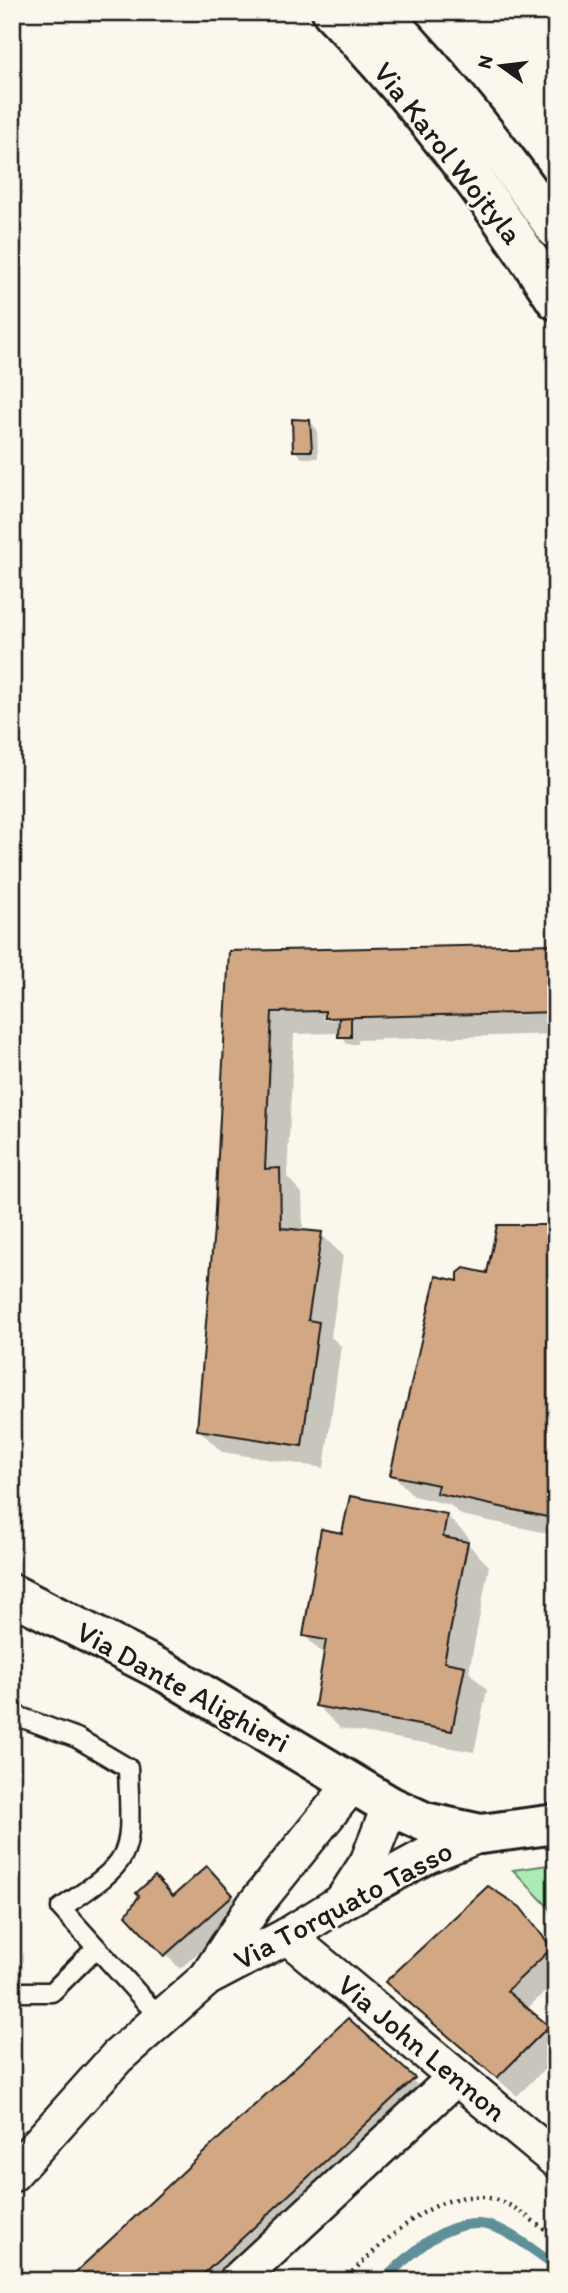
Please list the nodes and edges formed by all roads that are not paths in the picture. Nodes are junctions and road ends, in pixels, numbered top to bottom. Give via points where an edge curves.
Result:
1 (332, 12) edge
2 (380, 12) edge
3 (556, 229) edge
4 (556, 300) edge
5 (12, 1594) edge
6 (12, 1714) edge
7 (353, 1783) junction
8 (390, 1805) junction
9 (556, 1824) edge
10 (481, 1834) junction
11 (342, 1902) junction
12 (287, 1936) junction
13 (94, 1949) junction
14 (207, 1978) junction
15 (12, 1992) edge
16 (161, 2019) junction
17 (456, 2077) junction
18 (556, 2160) edge
19 (12, 2174) edge
20 (237, 2281) edge

1 - 4 street, Via Karol Wojtyla via 461,164
2 - 3 street, Via Karol Wojtyla via 436,70
5 - 7 street, Via Dante Alighieri via 167,1673
6 - 13 lane via 77,1738 128,1768 130,1842 122,1860 61,1908
7 - 8 street, Via Dante Alighieri
7 - 14 street, Via Torquato Tasso via 254,1906
8 - 10 street, Via Dante Alighieri via 425,1822
8 - 11 street via 368,1862
9 - 10 street, Via Dante Alighieri
10 - 11 street, Via Torquato Tasso via 428,1854
11 - 12 street, Via Torquato Tasso
12 - 14 street, Via Torquato Tasso
12 - 17 street, Via John Lennon
13 - 15 lane via 52,1992
13 - 16 lane
14 - 16 street, Via Torquato Tasso
16 - 19 street, Via Torquato Tasso via 117,2057
17 - 18 street, Via John Lennon
17 - 20 street

